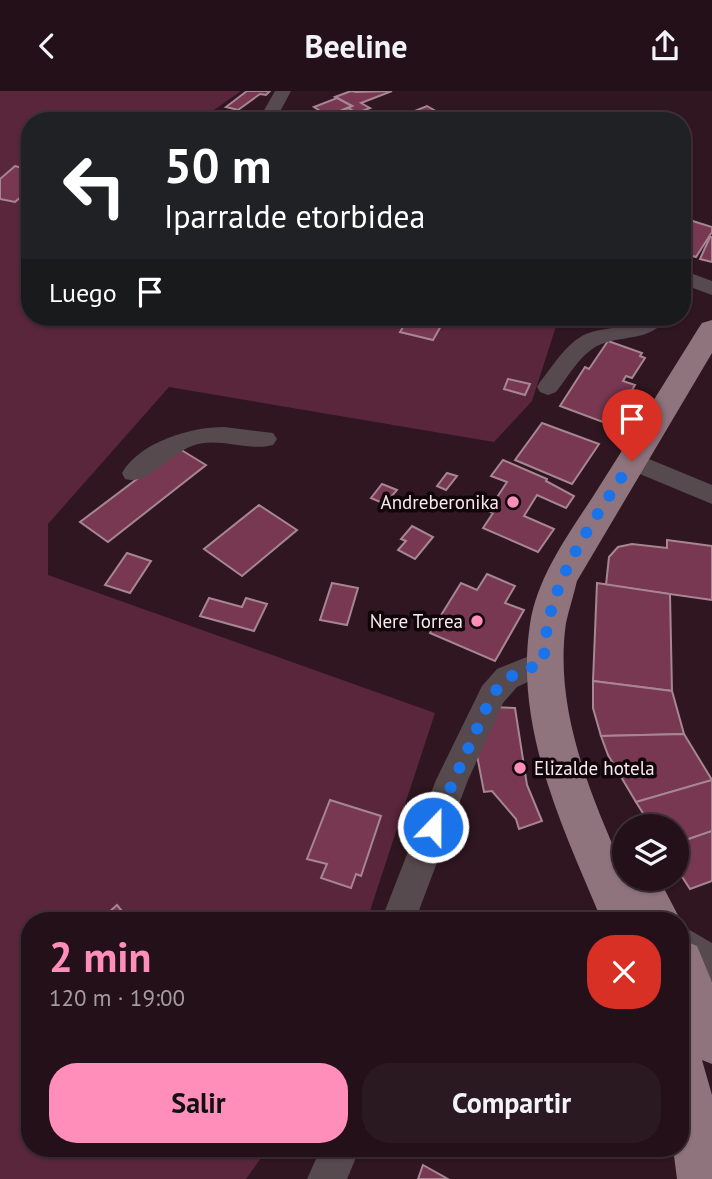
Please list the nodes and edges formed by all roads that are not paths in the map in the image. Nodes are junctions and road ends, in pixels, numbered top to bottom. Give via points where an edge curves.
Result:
1 (283, 91) edge
2 (272, 112) edge
3 (691, 282) edge
4 (712, 289) edge
5 (644, 326) edge
6 (712, 329) edge
7 (548, 387) dead end
8 (265, 439) dead end
9 (632, 461) junction
10 (134, 473) dead end
11 (712, 495) edge
12 (544, 662) junction
13 (553, 731) junction
14 (612, 838) edge
15 (641, 891) edge
16 (401, 912) edge
17 (649, 912) edge
18 (651, 912) edge
19 (689, 947) edge
20 (712, 964) edge
21 (689, 990) edge
22 (701, 1032) edge
23 (712, 1115) edge
24 (337, 1157) edge
25 (712, 1171) edge
26 (327, 1179) edge
27 (703, 1179) edge
28 (709, 1179) edge

1 - 2 street
3 - 4 street
5 - 7 street via 634,333 586,344
6 - 9 main road
8 - 10 street via 186,438
9 - 11 street
9 - 12 main road via 560,579 547,622
12 - 13 main road
12 - 16 street via 507,678 492,695 452,781
13 - 14 main road
13 - 17 main road via 576,804
15 - 18 main road
19 - 20 street
21 - 22 main road
22 - 23 street
22 - 27 main road via 697,1136
24 - 26 street
25 - 28 street

